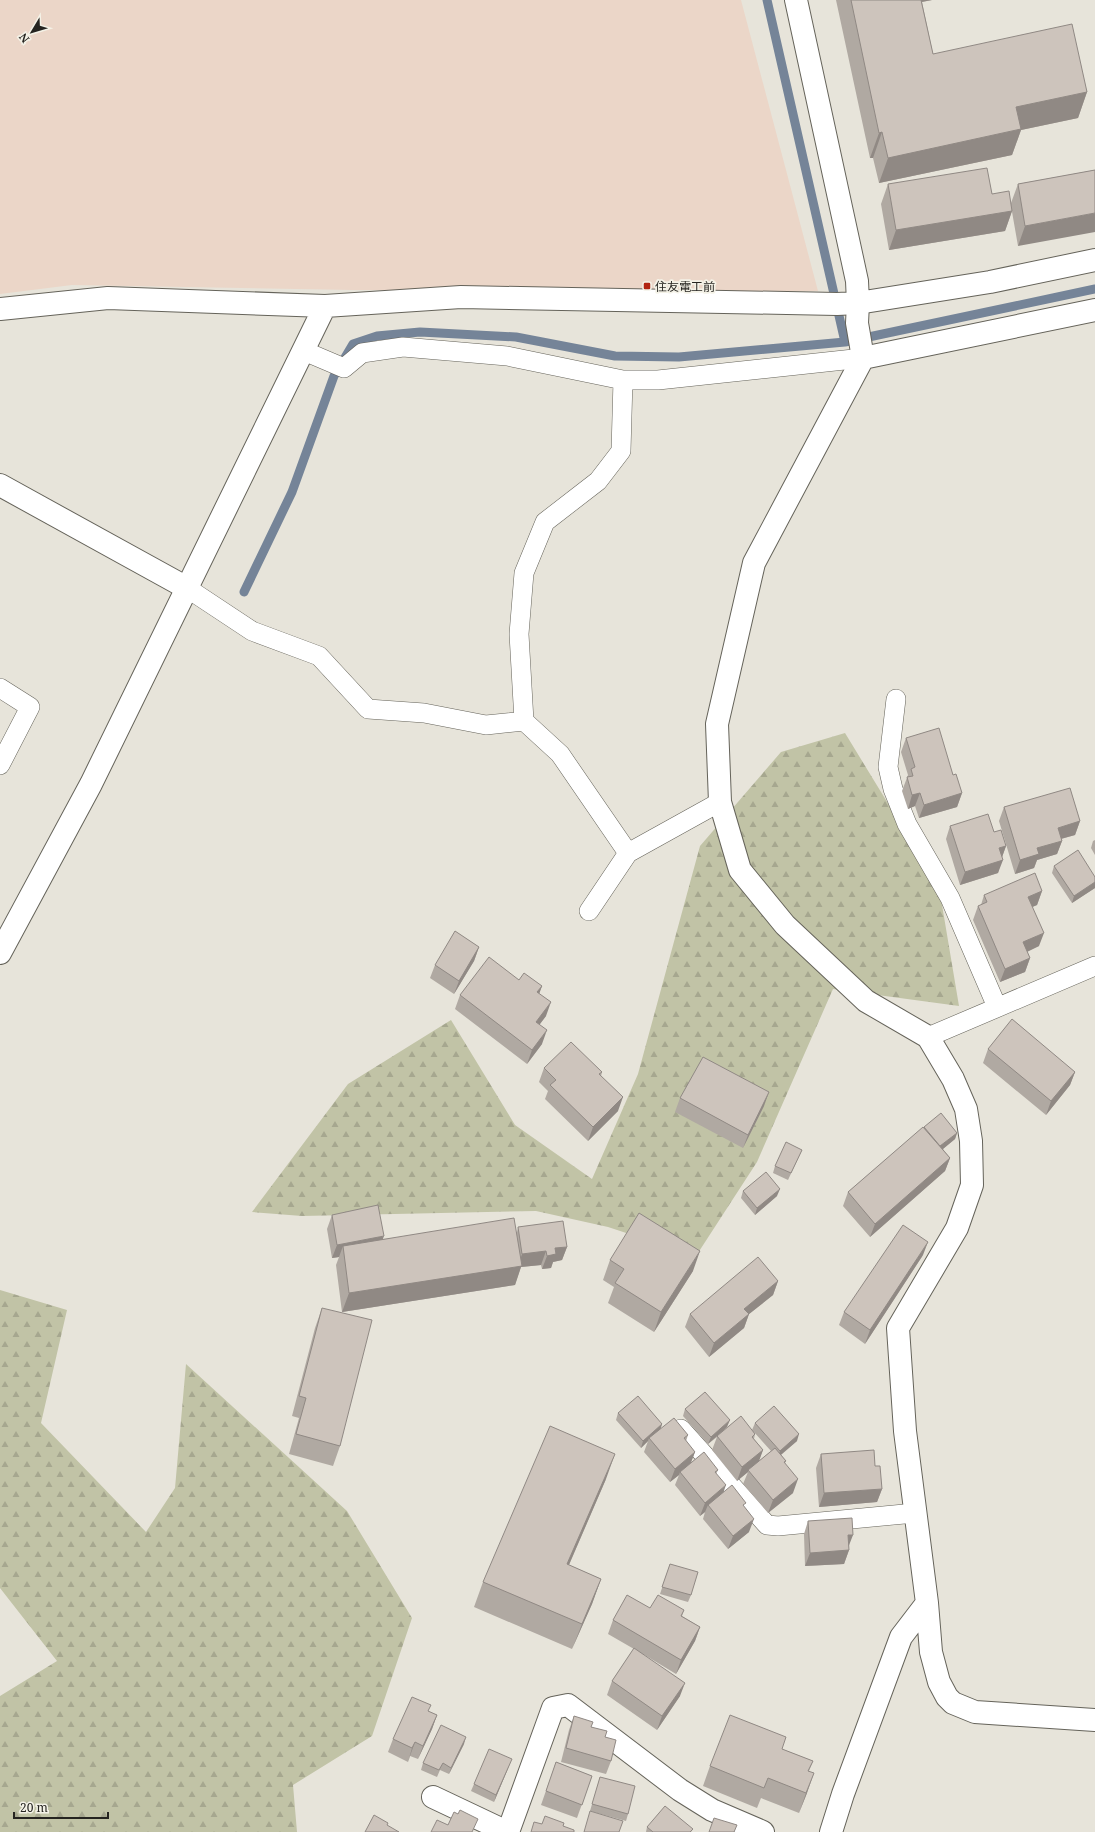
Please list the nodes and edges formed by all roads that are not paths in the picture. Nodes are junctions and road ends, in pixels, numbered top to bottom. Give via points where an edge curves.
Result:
1 (796, 0) edge
2 (1095, 260) edge
3 (325, 306) junction
4 (0, 309) edge
5 (850, 310) junction
6 (1095, 310) edge
7 (304, 351) junction
8 (862, 352) junction
9 (623, 380) junction
10 (0, 485) edge
11 (187, 588) junction
12 (0, 688) edge
13 (896, 699) dead end
14 (524, 721) junction
15 (0, 765) edge
16 (720, 802) junction
17 (628, 853) junction
18 (589, 911) dead end
19 (0, 953) edge
20 (1095, 966) edge
21 (997, 1007) junction
22 (928, 1037) junction
23 (681, 1429) edge
24 (915, 1513) junction
25 (927, 1604) junction
26 (1095, 1720) edge
27 (433, 1797) dead end
28 (507, 1832) edge
29 (763, 1832) edge
30 (831, 1832) edge

1 - 5 street via 857,281
2 - 5 street
3 - 4 street via 108,298
3 - 5 street via 461,297 788,303
3 - 7 street
5 - 8 street
6 - 8 street
7 - 9 lane via 344,368 362,353 403,347 507,356
7 - 11 street
8 - 9 lane via 658,380
8 - 16 street via 754,563 717,724
9 - 14 lane via 621,451 598,481 545,522 524,573 519,634
10 - 11 street
11 - 14 lane via 252,631 319,656 368,709 424,713 486,725
11 - 19 street via 91,784
12 - 15 lane via 30,707
13 - 21 lane via 888,767 893,789 907,824 950,898
14 - 17 lane via 560,754
16 - 17 lane
16 - 22 street via 740,870 785,925 866,1001
17 - 18 lane
20 - 21 lane
21 - 22 lane
22 - 24 street via 954,1079 966,1109 971,1140 972,1185 957,1228 898,1328 905,1431
23 - 24 lane via 767,1525
24 - 25 street
25 - 26 street via 931,1652 939,1682 953,1703 975,1712
25 - 30 street via 901,1637
27 - 28 street
28 - 29 street via 553,1708 568,1706 680,1790 712,1810

